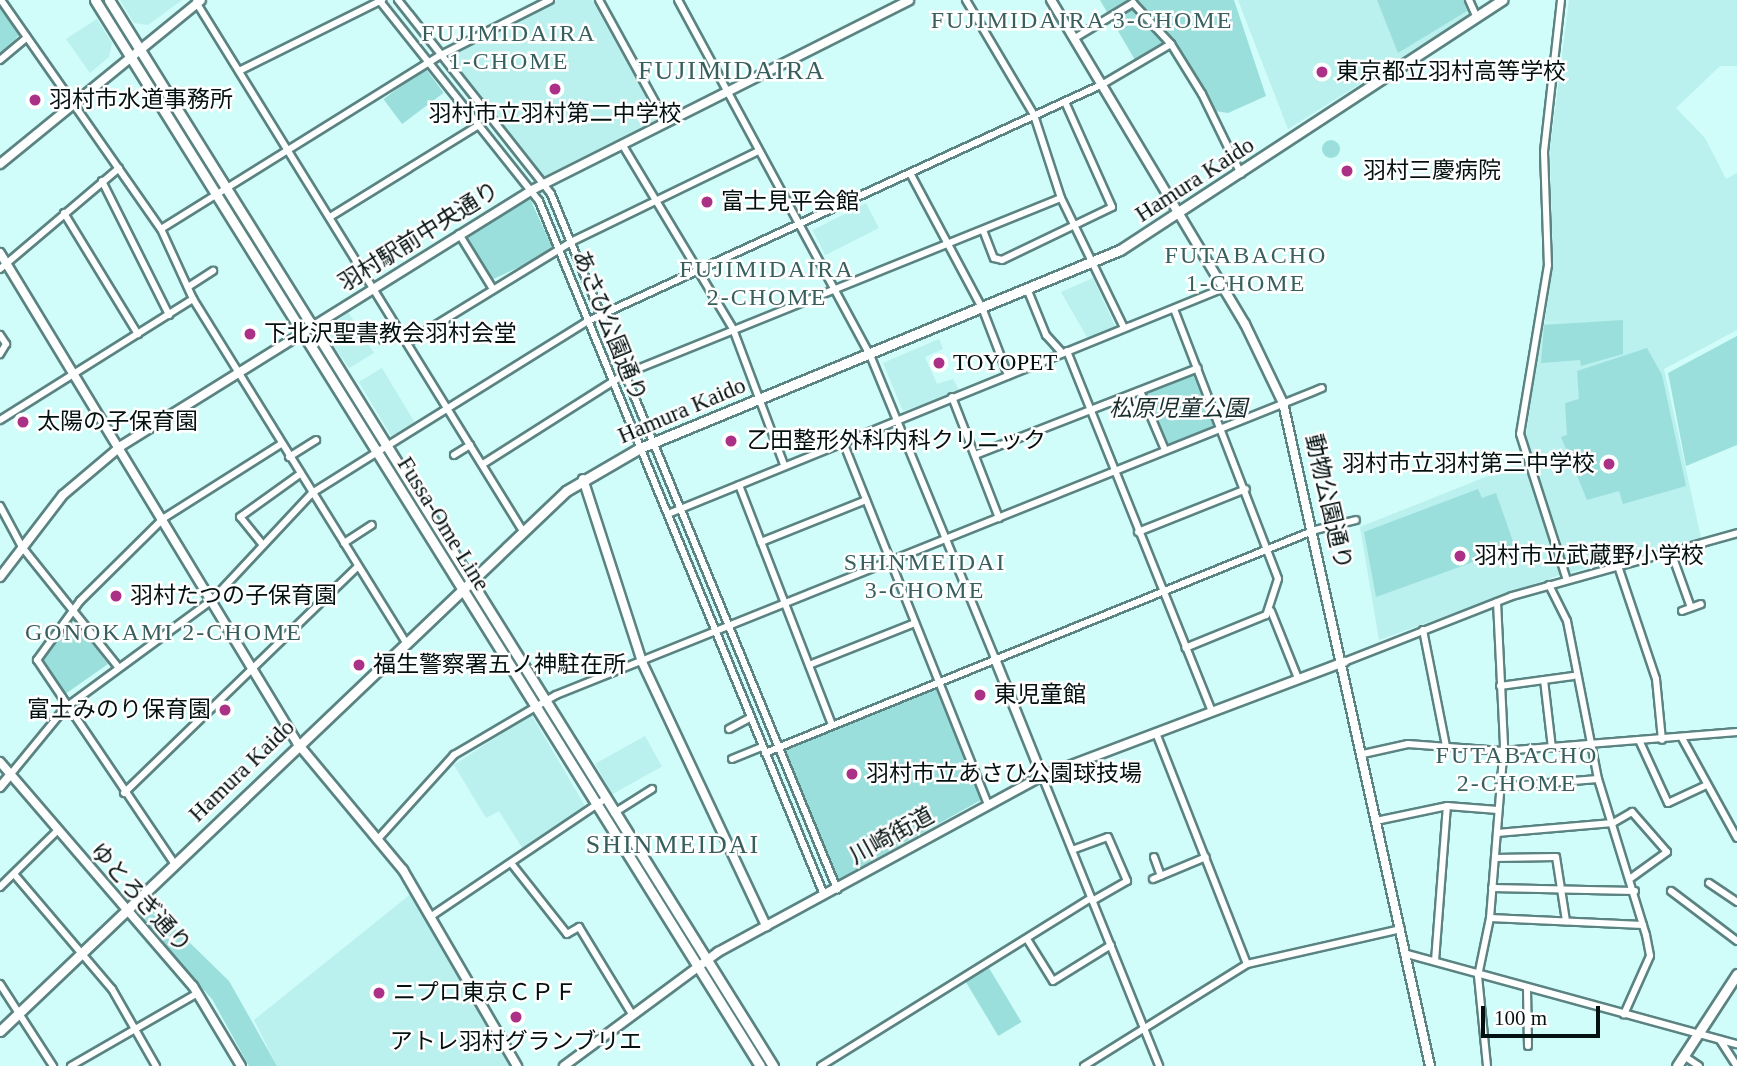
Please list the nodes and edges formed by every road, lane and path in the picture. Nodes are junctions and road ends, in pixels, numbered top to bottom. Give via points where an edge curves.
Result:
1 (1, 0) edge
2 (95, 0) edge
3 (109, 0) edge
4 (380, 0) edge
5 (398, 0) edge
6 (527, 0) edge
7 (550, 0) edge
8 (598, 0) edge
9 (678, 0) edge
10 (909, 0) edge
11 (966, 0) edge
12 (1051, 0) edge
13 (1469, 0) edge
14 (1502, 0) edge
15 (1561, 0) edge
16 (199, 1) edge
17 (532, 9) junction
18 (1476, 16) junction
19 (27, 37) junction
20 (1075, 38) junction
21 (1171, 44) junction
22 (138, 46) junction
23 (129, 54) junction
24 (441, 55) junction
25 (0, 60) edge
26 (430, 62) junction
27 (239, 71) junction
28 (1103, 84) junction
29 (728, 91) junction
30 (73, 102) junction
31 (1065, 102) junction
32 (1034, 115) junction
33 (666, 122) junction
34 (479, 125) junction
35 (622, 144) junction
36 (288, 149) junction
37 (758, 150) junction
38 (0, 164) edge
39 (119, 168) junction
40 (910, 173) junction
41 (1241, 174) junction
42 (102, 181) junction
43 (544, 184) junction
44 (226, 188) junction
45 (532, 190) junction
46 (216, 194) junction
47 (1061, 198) junction
48 (651, 202) junction
49 (64, 213) junction
50 (1179, 214) junction
51 (330, 217) junction
52 (798, 223) junction
53 (161, 229) junction
54 (1076, 229) junction
55 (984, 230) junction
56 (459, 234) junction
57 (572, 242) junction
58 (948, 244) junction
59 (559, 250) junction
60 (0, 253) edge
61 (1093, 264) junction
62 (3, 266) edge
63 (212, 271) dead end
64 (694, 271) junction
65 (188, 287) junction
66 (374, 288) junction
67 (1224, 288) junction
68 (494, 289) junction
69 (835, 289) junction
70 (1028, 291) junction
71 (193, 299) junction
72 (1174, 309) junction
73 (983, 310) junction
74 (169, 315) junction
75 (601, 315) junction
76 (588, 321) junction
77 (313, 326) junction
78 (1124, 328) junction
79 (399, 329) junction
80 (733, 329) junction
81 (302, 333) junction
82 (138, 334) junction
83 (0, 335) edge
84 (383, 340) dead end
85 (408, 342) junction
86 (1065, 352) junction
87 (0, 354) edge
88 (870, 355) junction
89 (1198, 368) junction
90 (75, 373) junction
91 (238, 373) junction
92 (625, 374) junction
93 (1008, 375) junction
94 (613, 382) junction
95 (1322, 388) dead end
96 (1140, 391) junction
97 (952, 397) junction
98 (758, 399) junction
99 (1283, 403) junction
100 (449, 408) junction
101 (1090, 410) junction
102 (0, 420) edge
103 (897, 420) junction
104 (1222, 427) junction
105 (316, 440) dead end
106 (843, 442) junction
107 (653, 443) junction
108 (281, 444) junction
109 (470, 444) junction
110 (121, 446) junction
111 (387, 446) junction
112 (640, 448) junction
113 (1165, 450) junction
114 (377, 453) junction
115 (454, 455) dead end
116 (975, 455) junction
117 (289, 457) junction
118 (483, 464) junction
119 (784, 465) junction
120 (1114, 471) junction
121 (300, 474) junction
122 (583, 479) junction
123 (739, 485) junction
124 (1246, 489) junction
125 (312, 493) junction
126 (866, 500) junction
127 (0, 506) edge
128 (681, 510) junction
129 (668, 514) junction
130 (999, 517) junction
131 (164, 518) junction
132 (1356, 520) dead end
133 (372, 525) dead end
134 (521, 528) junction
135 (1315, 530) junction
136 (1138, 532) junction
137 (1737, 533) edge
138 (946, 540) junction
139 (761, 542) junction
140 (344, 543) junction
141 (263, 545) junction
142 (22, 547) junction
143 (1270, 549) junction
144 (1671, 552) junction
145 (891, 562) junction
146 (358, 566) junction
147 (1618, 566) junction
148 (0, 577) edge
149 (471, 578) junction
150 (1567, 580) junction
151 (1549, 585) junction
152 (460, 589) junction
153 (1161, 592) junction
154 (212, 600) junction
155 (1497, 602) junction
156 (785, 604) junction
157 (1701, 604) dead end
158 (75, 608) junction
159 (1691, 608) junction
160 (1271, 611) junction
161 (1682, 611) dead end
162 (915, 623) junction
163 (729, 627) junction
164 (1423, 629) junction
165 (716, 633) junction
166 (405, 641) junction
167 (1185, 648) junction
168 (995, 659) junction
169 (642, 662) junction
170 (1344, 662) junction
171 (809, 665) junction
172 (119, 668) junction
173 (252, 668) junction
174 (1573, 676) junction
175 (1298, 678) junction
176 (1544, 680) junction
177 (939, 681) junction
178 (1500, 686) junction
179 (545, 701) junction
180 (536, 706) junction
181 (65, 708) junction
182 (1212, 712) junction
183 (750, 718) junction
184 (832, 724) junction
185 (729, 729) dead end
186 (1737, 732) edge
187 (1156, 733) junction
188 (1682, 738) junction
189 (1639, 740) junction
190 (1662, 740) junction
191 (1592, 742) junction
192 (298, 744) junction
193 (1446, 746) junction
194 (778, 747) junction
195 (1552, 748) junction
196 (764, 750) junction
197 (1502, 751) junction
198 (1363, 754) junction
199 (732, 759) dead end
200 (0, 762) edge
201 (10, 775) junction
202 (1042, 776) junction
203 (1598, 779) junction
204 (1704, 786) junction
205 (0, 787) edge
206 (1499, 787) junction
207 (652, 789) dead end
208 (124, 793) junction
209 (601, 802) junction
210 (988, 804) junction
211 (1447, 806) junction
212 (1498, 810) junction
213 (614, 813) junction
214 (1376, 821) junction
215 (1613, 822) junction
216 (57, 831) junction
217 (1497, 833) junction
218 (1737, 838) edge
219 (377, 840) junction
220 (1072, 850) junction
221 (1154, 858) dead end
222 (1206, 858) junction
223 (1495, 858) junction
224 (174, 863) junction
225 (511, 863) junction
226 (14, 873) junction
227 (1161, 876) junction
228 (1630, 878) junction
229 (1153, 879) dead end
230 (1709, 883) dead end
231 (0, 887) edge
232 (1492, 888) junction
233 (1562, 888) junction
234 (837, 889) junction
235 (1635, 891) junction
236 (1671, 891) dead end
237 (824, 895) junction
238 (1092, 900) junction
239 (1737, 902) edge
240 (123, 912) junction
241 (430, 917) junction
242 (1490, 918) junction
243 (1566, 921) junction
244 (1643, 925) junction
245 (766, 926) junction
246 (1401, 929) junction
247 (1027, 939) junction
248 (1737, 941) edge
249 (1111, 945) junction
250 (80, 954) junction
251 (1407, 954) junction
252 (1435, 961) junction
253 (702, 963) junction
254 (1247, 964) junction
255 (1737, 974) edge
256 (1478, 976) junction
257 (0, 984) edge
258 (1527, 989) junction
259 (198, 993) junction
260 (22, 1010) junction
261 (632, 1014) junction
262 (1624, 1014) junction
263 (135, 1029) junction
264 (1144, 1029) junction
265 (0, 1031) edge
266 (1697, 1033) junction
267 (1720, 1040) junction
268 (1737, 1044) edge
269 (1528, 1046) dead end
270 (1684, 1056) junction
271 (54, 1066) edge
272 (71, 1066) edge
273 (156, 1066) edge
274 (241, 1066) edge
275 (517, 1066) edge
276 (564, 1066) edge
277 (760, 1066) edge
278 (772, 1066) edge
279 (821, 1066) edge
280 (1084, 1066) edge
281 (1159, 1066) edge
282 (1430, 1066) edge
283 (1486, 1066) edge
284 (1677, 1066) edge
285 (1699, 1066) edge
286 (1737, 1066) edge

1 - 19 street
2 - 23 main road, Fussa-Ome Line
3 - 22 main road, Fussa-Ome Line
4 - 26 street, あさひ公園通り
4 - 27 street
5 - 24 street, あさひ公園通り
6 - 17 street
7 - 17 street
8 - 33 street
9 - 29 street
10 - 29 street, 羽村駅前中央通り
11 - 32 street
12 - 20 street, 動物公園通り
13 - 18 street
14 - 18 main road, Hamura Kaido
15 - 150 street via 1544,152 1548,265 1520,434
16 - 22 street
16 - 27 street
17 - 24 street
18 - 41 main road, Hamura Kaido
19 - 25 street
19 - 30 street
20 - 21 street via 1133,3
20 - 28 street, 動物公園通り
21 - 28 street
21 - 41 street
22 - 23 street
22 - 44 main road, Fussa-Ome Line
23 - 30 street
23 - 46 main road, Fussa-Ome Line
24 - 26 street
24 - 43 street, あさひ公園通り
26 - 34 street, あさひ公園通り
26 - 36 street
27 - 36 street
28 - 31 street
28 - 50 street, 動物公園通り
29 - 33 street, 羽村駅前中央通り
29 - 37 street
30 - 38 street
30 - 39 street
31 - 32 street
31 - 54 street via 1113,200 1112,207
32 - 40 street
32 - 47 street
33 - 35 street, 羽村駅前中央通り
34 - 45 street, あさひ公園通り
34 - 51 street
35 - 43 street, 羽村駅前中央通り
35 - 48 street
36 - 44 street
36 - 51 street
37 - 48 street
37 - 52 street
39 - 42 street
39 - 53 street
40 - 52 street
40 - 58 street
41 - 50 main road, Hamura Kaido
42 - 49 street
42 - 74 street
43 - 45 street, 羽村駅前中央通り
43 - 57 street, あさひ公園通り
44 - 46 street
44 - 77 main road, Fussa-Ome Line
45 - 56 street, 羽村駅前中央通り
45 - 59 street, あさひ公園通り
46 - 53 street
46 - 81 main road, Fussa-Ome Line
47 - 54 street
47 - 55 street
48 - 57 street
48 - 64 street
49 - 62 street
49 - 82 street
50 - 61 main road, Hamura Kaido
50 - 67 street, 動物公園通り
51 - 66 street
52 - 64 street
52 - 69 street
53 - 65 street
54 - 55 street via 1002,260 994,258
54 - 61 street
55 - 58 street
56 - 66 street, 羽村駅前中央通り
56 - 68 street
57 - 59 street
57 - 75 street, あさひ公園通り
58 - 69 street
58 - 73 street
59 - 68 street
59 - 76 street, あさひ公園通り
60 - 62 street
61 - 70 main road, Hamura Kaido
61 - 78 street
62 - 90 street
63 - 65 street
64 - 75 street
64 - 80 street
65 - 71 street
66 - 77 street, 羽村駅前中央通り
66 - 79 street
67 - 72 street
67 - 99 street, 動物公園通り
68 - 85 street
69 - 80 street
69 - 88 street
70 - 73 main road, Hamura Kaido
70 - 86 street via 1046,335
71 - 74 street
71 - 91 street
72 - 78 street
72 - 89 street
73 - 88 main road, Hamura Kaido
73 - 93 street
74 - 82 street
75 - 76 street
75 - 92 street, あさひ公園通り
76 - 94 street, あさひ公園通り
76 - 100 street
77 - 81 street, 羽村駅前中央通り
77 - 111 main road, Fussa-Ome Line
78 - 86 street
79 - 84 street
79 - 85 street
80 - 92 street
80 - 98 street
81 - 91 street, 羽村駅前中央通り
81 - 114 main road, Fussa-Ome Line
82 - 90 street
83 - 87 street via 6,344
85 - 100 street
86 - 93 street
86 - 101 street
88 - 98 main road, Hamura Kaido
88 - 103 street
89 - 96 street
89 - 104 street
90 - 102 street
90 - 110 street
91 - 108 street
91 - 110 street, 羽村駅前中央通り
92 - 94 street
92 - 107 street, あさひ公園通り
93 - 97 street
94 - 112 street, あさひ公園通り
94 - 118 street
95 - 99 street
96 - 101 street
96 - 113 street
97 - 103 street
97 - 116 street
98 - 107 main road, Hamura Kaido
98 - 119 street
99 - 104 street
99 - 135 street, 動物公園通り
100 - 109 street
100 - 111 street
101 - 116 street
101 - 120 street
103 - 106 street
103 - 138 street
104 - 113 street
104 - 124 street
105 - 117 street
106 - 119 street
106 - 126 street
107 - 112 main road, Hamura Kaido
107 - 128 street, あさひ公園通り
108 - 117 street
108 - 131 street
109 - 115 street
109 - 118 street
110 - 131 street
110 - 142 street, 羽村駅前中央通り via 63,495
111 - 114 street
111 - 149 main road, Fussa-Ome Line
112 - 122 main road, Hamura Kaido
112 - 129 street, あさひ公園通り
113 - 120 street
114 - 125 street
114 - 152 main road, Fussa-Ome Line
116 - 130 street
117 - 121 street
118 - 134 street
119 - 123 street
120 - 130 street
120 - 136 street
121 - 125 street
121 - 141 street via 240,517
122 - 134 main road, Hamura Kaido
122 - 169 street
123 - 128 street
123 - 139 street
124 - 136 street
124 - 143 street
125 - 140 street
125 - 141 street
126 - 139 street
126 - 145 street
127 - 142 street
128 - 129 street
128 - 163 street, あさひ公園通り
129 - 165 street, あさひ公園通り
130 - 138 street
131 - 154 street
131 - 158 street
132 - 135 street
133 - 140 street
134 - 149 main road, Hamura Kaido
135 - 143 street
135 - 170 street, 動物公園通り
136 - 153 street
137 - 144 street
138 - 145 street
138 - 168 street
139 - 156 street
140 - 146 street
141 - 154 street
142 - 148 street, 羽村駅前中央通り
142 - 158 street
143 - 153 street
143 - 160 street via 1278,579
144 - 147 street
144 - 159 street
145 - 156 street
145 - 162 street
146 - 166 street
146 - 173 street
147 - 150 street
147 - 190 street via 1656,679
149 - 152 main road, Hamura Kaido
149 - 179 main road, Fussa-Ome Line
150 - 151 street
151 - 155 street
151 - 174 street via 1567,621
152 - 166 main road, Hamura Kaido
152 - 180 main road, Fussa-Ome Line
153 - 167 street
153 - 168 street
154 - 172 street
154 - 173 street
155 - 164 street
155 - 178 street
156 - 163 street
156 - 171 street
157 - 159 street
158 - 172 street
158 - 181 street via 37,660
159 - 161 street
160 - 167 street
160 - 175 street
162 - 171 street
162 - 177 street
163 - 165 street
163 - 194 street, あさひ公園通り
164 - 170 street
164 - 193 street
165 - 169 street
165 - 183 street, あさひ公園通り
166 - 192 main road, Hamura Kaido
167 - 182 street
168 - 177 street
168 - 202 street
169 - 179 street
169 - 245 street
170 - 175 street, 川崎街道
170 - 198 street, 動物公園通り
171 - 184 street
172 - 181 street
173 - 192 street
173 - 208 street
174 - 176 street
174 - 191 street
175 - 182 street, 川崎街道
176 - 178 street
176 - 195 street
177 - 184 street
177 - 210 street
178 - 197 street
179 - 180 street
179 - 209 main road, Fussa-Ome Line
180 - 209 main road, Fussa-Ome Line
180 - 219 street via 449,759
181 - 201 street
181 - 208 street
182 - 187 street, 川崎街道
183 - 185 street
183 - 196 street, あさひ公園通り
184 - 194 street
186 - 188 street
187 - 202 street, 川崎街道
187 - 222 street
188 - 190 street
188 - 204 street
189 - 190 street
189 - 191 street
189 - 204 street via 1668,803
191 - 195 street
191 - 203 street
192 - 219 street
192 - 224 main road, Hamura Kaido
193 - 197 street
193 - 198 street via 1408,744
194 - 196 street
194 - 234 street, あさひ公園通り
195 - 197 street
196 - 199 street
196 - 237 street, あさひ公園通り
197 - 206 street
198 - 214 street, 動物公園通り
200 - 201 street, ゆとろぎ通り
201 - 205 street
201 - 216 street, ゆとろぎ通り
202 - 210 street, 川崎街道
202 - 220 street
203 - 206 street
203 - 215 street
204 - 218 street
206 - 212 street
207 - 213 street
208 - 224 street
209 - 213 main road, Fussa-Ome Line
209 - 225 street
209 - 253 main road, Fussa-Ome Line
210 - 234 street, 川崎街道
211 - 212 street
211 - 214 street
211 - 252 street
212 - 217 street
213 - 253 main road, Fussa-Ome Line
214 - 246 street, 動物公園通り
215 - 217 street
215 - 228 street
215 - 228 street via 1632,812 1667,852
216 - 226 street
216 - 240 street, ゆとろぎ通り
217 - 223 street
219 - 241 street
220 - 238 street
220 - 238 street via 1108,837 1127,881
221 - 227 street
222 - 227 street
222 - 254 street
223 - 232 street
223 - 233 street via 1556,857
224 - 240 main road, Hamura Kaido
225 - 241 street
225 - 261 street via 567,934 579,927
226 - 231 street
226 - 250 street
227 - 229 street
228 - 235 street
230 - 239 street
232 - 233 street
232 - 242 street
233 - 235 street
233 - 243 street
234 - 237 street, 川崎街道
235 - 244 street
236 - 248 street
237 - 245 street, 川崎街道
238 - 247 street
238 - 249 street
240 - 250 main road, Hamura Kaido
240 - 259 street, ゆとろぎ通り
241 - 275 street
242 - 243 street
242 - 256 street
243 - 244 street
244 - 262 street via 1650,956
245 - 253 street, 川崎街道
246 - 251 street, 動物公園通り
246 - 254 street
247 - 249 street via 1054,981
247 - 279 street
249 - 264 street
250 - 260 main road, Hamura Kaido
250 - 263 street via 112,989
251 - 252 street
251 - 282 street, 動物公園通り
252 - 256 street
253 - 261 street, 川崎街道
253 - 277 main road, Fussa-Ome Line
253 - 278 main road, Fussa-Ome Line
254 - 264 street
255 - 266 main road
256 - 258 street
256 - 283 street
257 - 260 street
258 - 262 street
258 - 269 street
259 - 263 street
259 - 274 street, ゆとろぎ通り
260 - 265 main road, Hamura Kaido
260 - 271 street
261 - 276 street, 川崎街道
262 - 266 street
263 - 272 street
263 - 273 street
264 - 280 street
264 - 281 street
266 - 267 street
266 - 270 main road
267 - 268 street
267 - 286 street
270 - 284 main road
270 - 285 street

